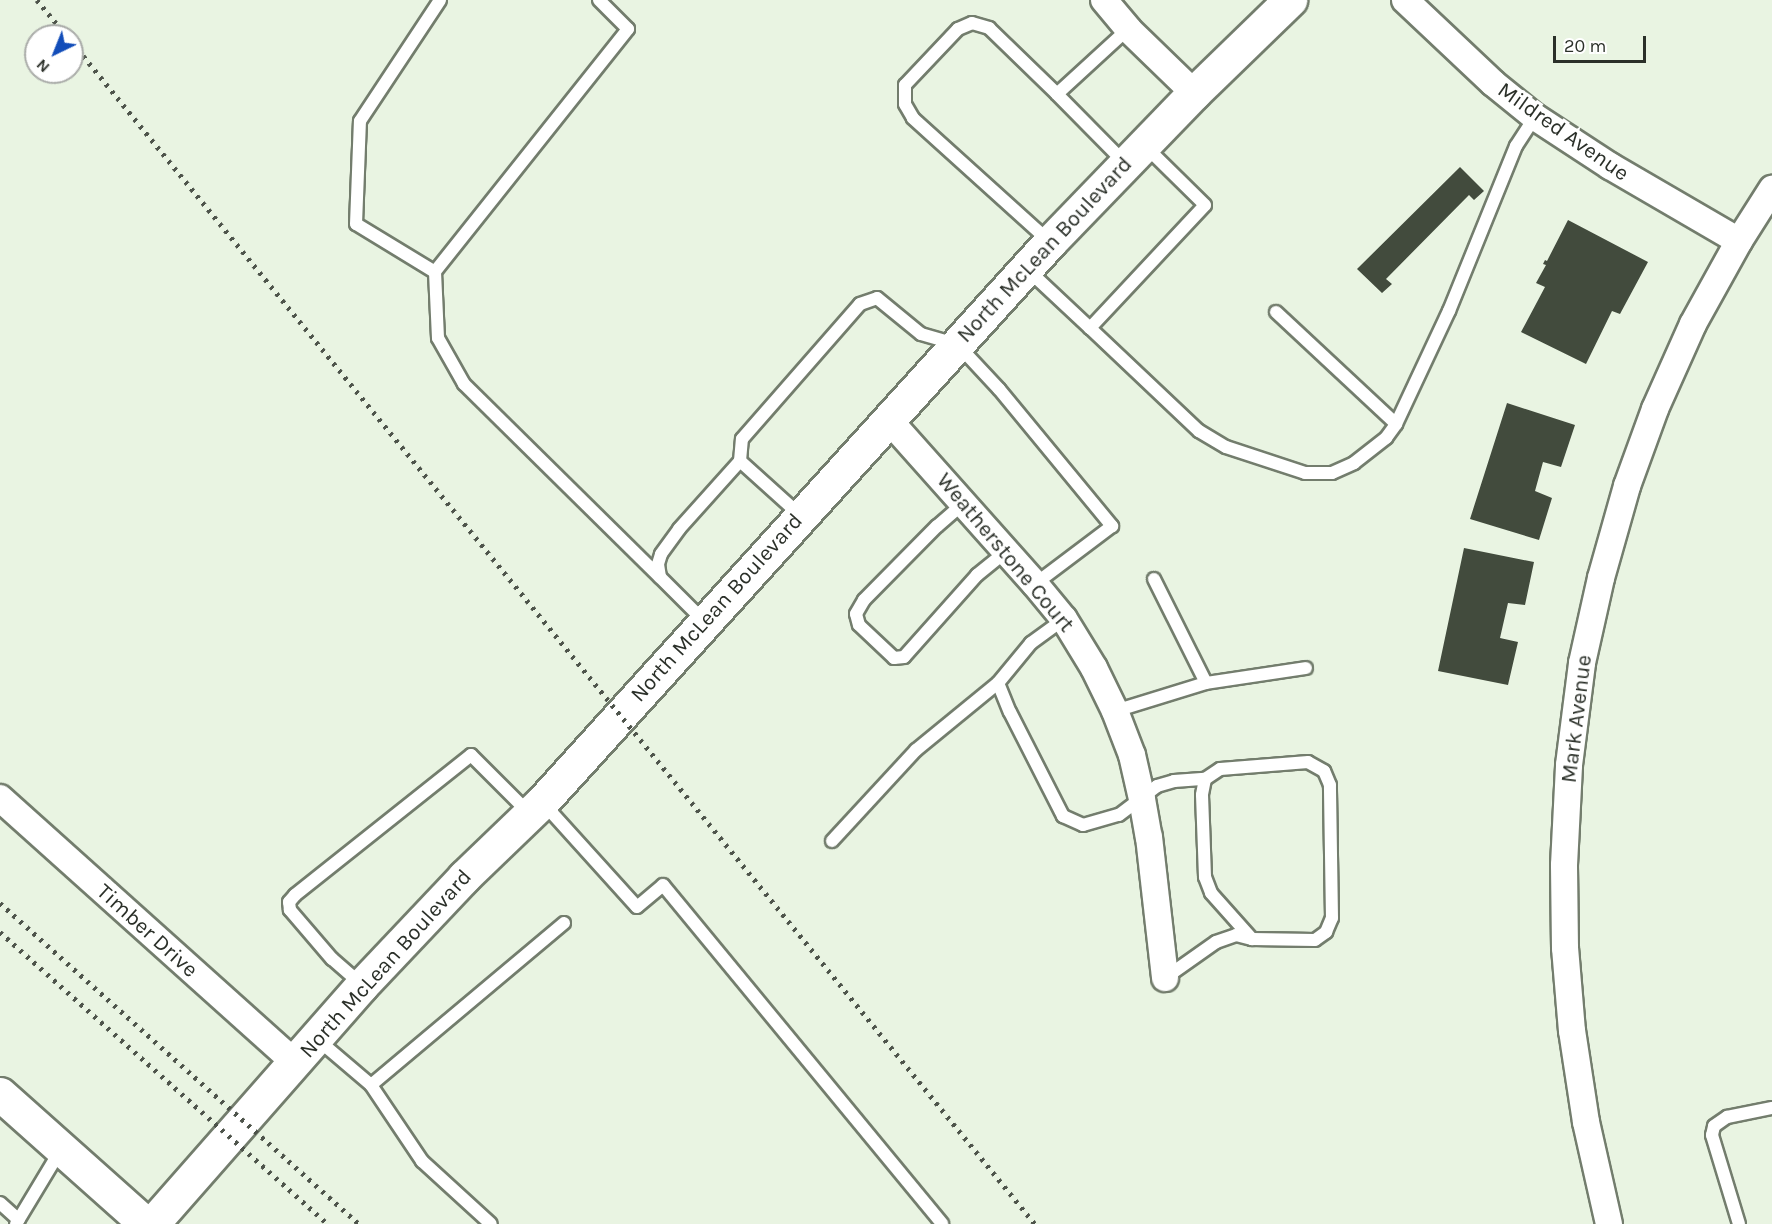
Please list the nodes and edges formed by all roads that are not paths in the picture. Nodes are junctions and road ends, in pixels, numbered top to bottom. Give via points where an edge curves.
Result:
1 (440, 0) edge
2 (599, 0) edge
3 (1104, 0) edge
4 (1290, 0) edge
5 (1405, 0) edge
6 (1128, 29) junction
7 (1194, 93) junction
8 (1057, 94) junction
9 (1535, 117) junction
10 (1135, 154) junction
11 (1772, 189) edge
12 (1739, 241) junction
13 (1050, 242) junction
14 (1027, 269) junction
15 (435, 272) junction
16 (1276, 312) dead end
17 (1090, 328) junction
18 (957, 344) junction
19 (888, 419) junction
20 (1396, 424) junction
21 (740, 461) junction
22 (965, 502) junction
23 (800, 515) junction
24 (1007, 550) junction
25 (660, 577) junction
26 (1154, 579) dead end
27 (1035, 584) junction
28 (1064, 619) junction
29 (705, 622) junction
30 (1305, 668) dead end
31 (998, 683) junction
32 (1206, 683) junction
33 (1115, 711) junction
34 (1205, 779) junction
35 (0, 798) edge
36 (1142, 799) junction
37 (535, 807) junction
38 (832, 841) dead end
39 (564, 923) dead end
40 (1252, 939) junction
41 (1165, 978) joint
42 (362, 985) junction
43 (317, 1039) junction
44 (295, 1063) junction
45 (371, 1085) junction
46 (0, 1094) edge
47 (1772, 1108) edge
48 (61, 1149) junction
49 (0, 1203) edge
50 (17, 1222) edge
51 (146, 1224) edge
52 (152, 1224) edge
53 (491, 1224) edge
54 (942, 1224) edge
55 (1609, 1224) edge
56 (1739, 1224) edge

1 - 15 lane via 360,121 356,224
2 - 15 lane via 627,29
3 - 6 street
4 - 7 main road, North McLean Boulevard
5 - 9 street, Mildred Avenue via 1492,83
6 - 7 street
6 - 8 lane
7 - 10 main road, North McLean Boulevard
8 - 10 lane
8 - 13 lane via 989,28 972,23 958,29 904,85 905,104 913,118
9 - 12 street, Mildred Avenue
9 - 20 lane via 1516,146 1449,311
10 - 13 main road, North McLean Boulevard
10 - 17 lane via 1205,205
11 - 12 street, Mark Avenue
12 - 55 street, Mark Avenue via 1693,324 1655,409 1627,486 1585,652 1569,765 1563,865 1570,1007 1586,1122
13 - 14 main road, North McLean Boulevard
14 - 17 lane
14 - 18 main road, North McLean Boulevard
15 - 25 lane via 438,338 464,384
16 - 20 lane
17 - 20 lane via 1199,431 1226,447 1284,467 1305,473 1332,473 1371,451
18 - 19 main road, North McLean Boulevard
18 - 21 lane via 921,334 877,298 860,304 742,439
18 - 27 lane via 1112,526
19 - 22 street, Weatherstone Court
19 - 23 main road, North McLean Boulevard
21 - 23 lane
21 - 25 lane via 661,554
22 - 24 street, Weatherstone Court
22 - 24 lane via 864,600 856,614 859,626 894,658 904,657 977,575
23 - 29 main road, North McLean Boulevard
24 - 27 street, Weatherstone Court
25 - 29 lane
26 - 32 lane
27 - 28 street, Weatherstone Court
28 - 31 lane via 1031,642
28 - 33 street, Weatherstone Court
29 - 37 main road, North McLean Boulevard
30 - 32 lane
31 - 36 lane via 1064,816 1083,825 1119,815
31 - 38 lane via 916,750
32 - 33 lane
33 - 36 street, Weatherstone Court via 1132,754
34 - 36 lane via 1157,786
34 - 40 lane via 1205,877 1211,893
34 - 40 lane via 1220,769 1308,762 1324,771 1330,785 1332,918 1326,932 1315,940
35 - 44 street, Timber Drive
36 - 41 street, Weatherstone Court
37 - 42 main road, North McLean Boulevard
37 - 42 lane via 471,755 295,895 289,902 290,910 332,959
37 - 54 lane via 637,907 663,885
39 - 45 lane
40 - 41 lane via 1236,935 1216,942
42 - 43 main road, North McLean Boulevard
43 - 44 main road, North McLean Boulevard
43 - 45 lane
44 - 52 main road, North McLean Boulevard
45 - 53 lane via 422,1161
46 - 48 main road
47 - 56 lane via 1727,1117 1714,1126 1712,1135
48 - 50 lane
48 - 51 main road
49 - 50 lane

